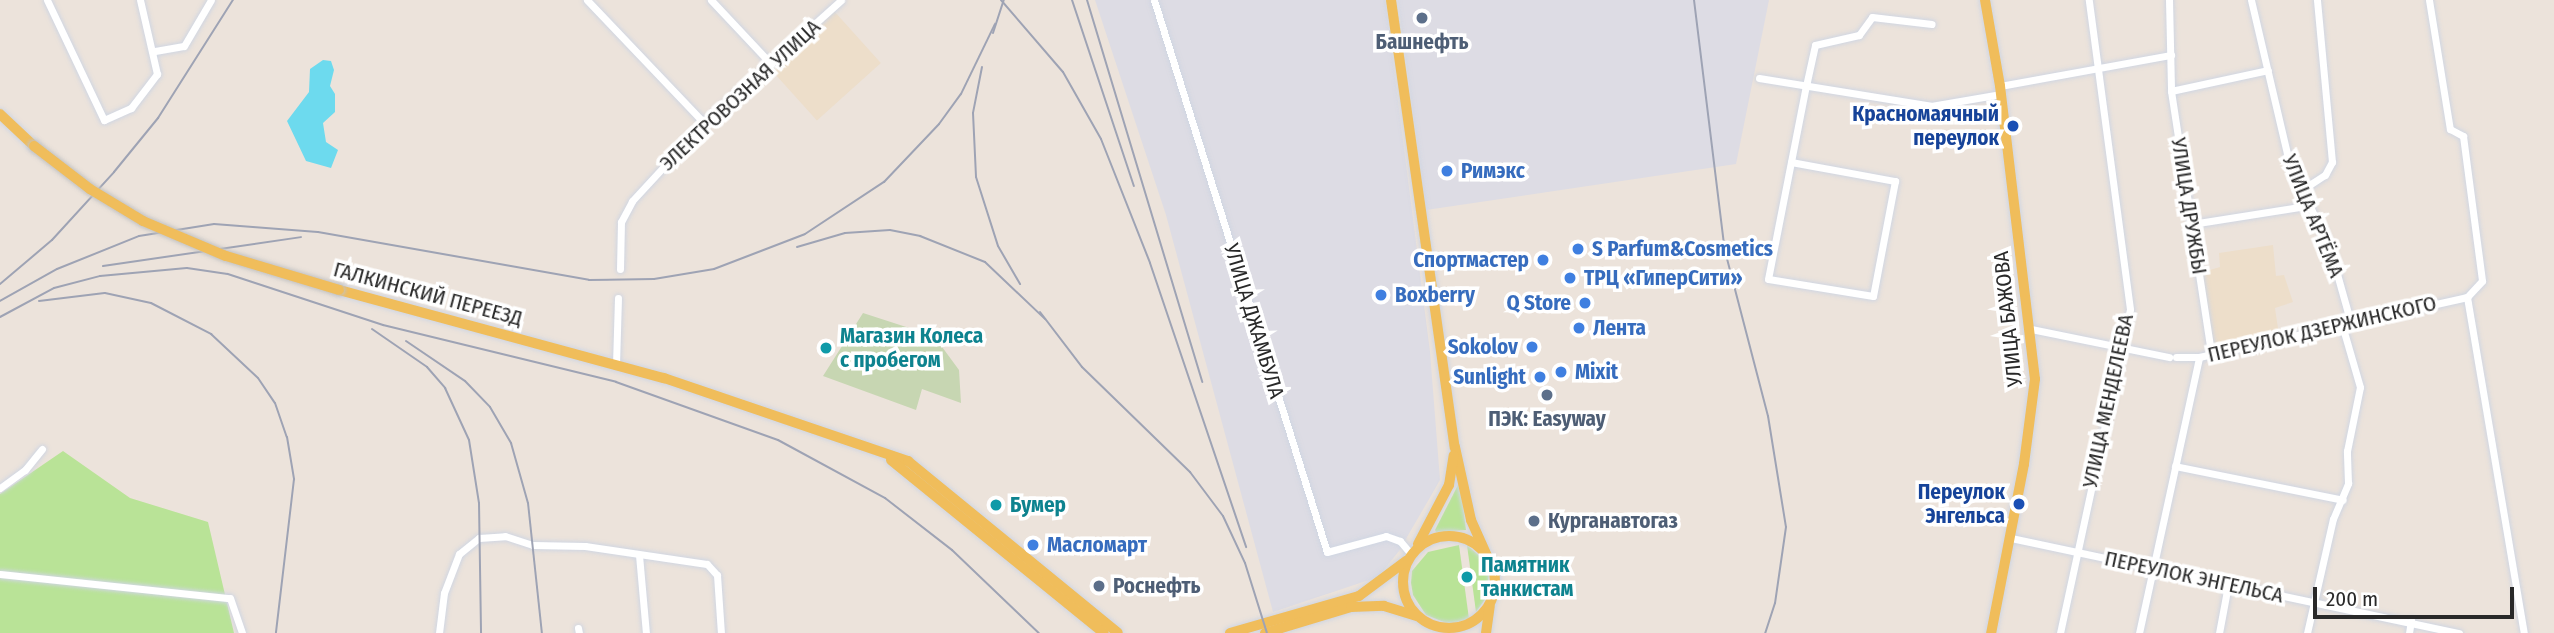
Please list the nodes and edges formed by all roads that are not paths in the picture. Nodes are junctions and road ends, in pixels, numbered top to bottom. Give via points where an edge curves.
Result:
1 (47, 0) edge
2 (140, 0) edge
3 (211, 0) edge
4 (711, 0) edge
5 (1154, 0) edge
6 (1391, 0) edge
7 (1985, 0) edge
8 (2089, 0) edge
9 (2169, 0) edge
10 (2252, 0) edge
11 (2317, 0) edge
12 (2429, 0) edge
13 (592, 2) edge
14 (835, 2) edge
15 (1932, 24) dead end
16 (155, 51) junction
17 (2171, 57) junction
18 (771, 64) junction
19 (2098, 68) junction
20 (2268, 70) junction
21 (1759, 78) dead end
22 (1806, 86) junction
23 (2001, 90) junction
24 (2171, 91) junction
25 (0, 114) edge
26 (704, 123) junction
27 (1791, 162) junction
28 (2301, 191) junction
29 (2306, 206) junction
30 (2192, 224) junction
31 (620, 270) dead end
32 (2467, 297) junction
33 (618, 298) dead end
34 (2350, 320) junction
35 (2342, 325) junction
36 (2031, 329) junction
37 (2118, 349) junction
38 (2211, 352) junction
39 (2199, 357) junction
40 (616, 365) junction
41 (1455, 447) junction
42 (42, 449) dead end
43 (877, 450) junction
44 (2175, 466) junction
45 (0, 488) edge
46 (2343, 500) junction
47 (2011, 538) junction
48 (1411, 554) junction
49 (2076, 554) junction
50 (639, 555) junction
51 (1488, 556) junction
52 (2153, 569) junction
53 (0, 574) edge
54 (2228, 585) junction
55 (1491, 600) junction
56 (2315, 602) junction
57 (1423, 620) junction
58 (2411, 620) junction
59 (242, 633) edge
60 (439, 633) edge
61 (646, 633) edge
62 (721, 633) edge
63 (1104, 633) edge
64 (1118, 633) edge
65 (1230, 633) edge
66 (1265, 633) edge
67 (1436, 633) edge
68 (1486, 633) edge
69 (1992, 633) edge
70 (2060, 633) edge
71 (2139, 633) edge
72 (2219, 633) edge
73 (2307, 633) edge
74 (2409, 633) edge
75 (2459, 633) edge
76 (2524, 633) edge

1 - 16 street via 104,120 131,107 148,90 157,74
2 - 16 street
3 - 16 street via 184,46
4 - 18 street
5 - 48 street, УЛИЦА ДЖАМБУЛА via 1326,552 1385,536 1400,541
6 - 41 main road
7 - 23 main road, УЛИЦА БАЖОВА
8 - 19 street, УЛИЦА МЕНДЕЛЕЕВА
9 - 17 street, УЛИЦА ДРУЖБЫ
10 - 20 street, УЛИЦА АРТЁМА
11 - 28 street via 2332,162 2325,175
12 - 32 street via 2450,128 2463,136 2482,281
13 - 26 street
14 - 18 street, ЭЛЕКТРОВОЗНАЯ УЛИЦА
15 - 22 street via 1872,17 1859,34 1815,46
17 - 19 street
17 - 24 street, УЛИЦА ДРУЖБЫ
18 - 26 street, ЭЛЕКТРОВОЗНАЯ УЛИЦА
19 - 23 street
19 - 37 street, УЛИЦА МЕНДЕЛЕЕВА via 2130,309
20 - 24 street
20 - 28 street, УЛИЦА АРТЁМА
21 - 22 street
22 - 23 street via 1931,106
22 - 27 street
23 - 36 main road, УЛИЦА БАЖОВА
24 - 30 street, УЛИЦА ДРУЖБЫ
25 - 40 main road, ГАЛКИНСКИЙ ПЕРЕЕЗД, bridge via 90,189 143,221 226,256
26 - 31 street, ЭЛЕКТРОВОЗНАЯ УЛИЦА via 625,211
27 - 27 street via 1895,181 1873,296 1768,279
28 - 29 street, УЛИЦА АРТЁМА
29 - 30 street
29 - 34 street, УЛИЦА АРТЁМА via 2330,249
30 - 38 street, УЛИЦА ДРУЖБЫ
32 - 34 street, ПЕРЕУЛОК ДЗЕРЖИНСКОГО
32 - 76 street
33 - 40 street
34 - 35 street, ПЕРЕУЛОК ДЗЕРЖИНСКОГО
35 - 38 street, ПЕРЕУЛОК ДЗЕРЖИНСКОГО
35 - 46 street via 2360,387 2349,431 2348,483
36 - 37 street, ПЕРЕУЛОК ДЗЕРЖИНСКОГО
36 - 47 main road, УЛИЦА БАЖОВА via 2035,395
37 - 39 street, ПЕРЕУЛОК ДЗЕРЖИНСКОГО
37 - 49 street, УЛИЦА МЕНДЕЛЕЕВА
38 - 39 street, ПЕРЕУЛОК ДЗЕРЖИНСКОГО
39 - 44 street
40 - 43 main road, ГАЛКИНСКИЙ ПЕРЕЕЗД
41 - 48 main road via 1449,485
41 - 51 main road via 1471,520
42 - 45 street via 25,470
43 - 63 main road, ГАЛКИНСКИЙ ПЕРЕЕЗД via 917,477
43 - 64 main road, ГАЛКИНСКИЙ ПЕРЕЕЗД via 930,476 1024,560
44 - 46 street
44 - 52 street
46 - 56 street via 2333,519
47 - 49 street, ПЕРЕУЛОК ЭНГЕЛЬСА
47 - 69 main road, УЛИЦА БАЖОВА
48 - 51 main road via 1434,537 1449,535 1471,541
48 - 57 main road via 1402,586 1408,603
48 - 65 main road via 1359,596
49 - 52 street, ПЕРЕУЛОК ЭНГЕЛЬСА
49 - 70 street, УЛИЦА МЕНДЕЛЕЕВА
50 - 60 street via 585,546 533,545 505,536 479,538 467,544 451,569
50 - 61 street
50 - 62 street via 707,564 717,575
51 - 55 main road via 1495,579
52 - 54 street, ПЕРЕУЛОК ЭНГЕЛЬСА
52 - 71 street
53 - 59 street via 230,598
54 - 56 street, ПЕРЕУЛОК ЭНГЕЛЬСА
54 - 72 street
55 - 57 main road via 1481,615 1466,625 1448,628
55 - 68 main road
56 - 58 street, ПЕРЕУЛОК ЭНГЕЛЬСА
56 - 73 street
57 - 66 main road via 1384,606 1351,607
57 - 67 main road
58 - 74 street
58 - 75 street, ПЕРЕУЛОК ЭНГЕЛЬСА

